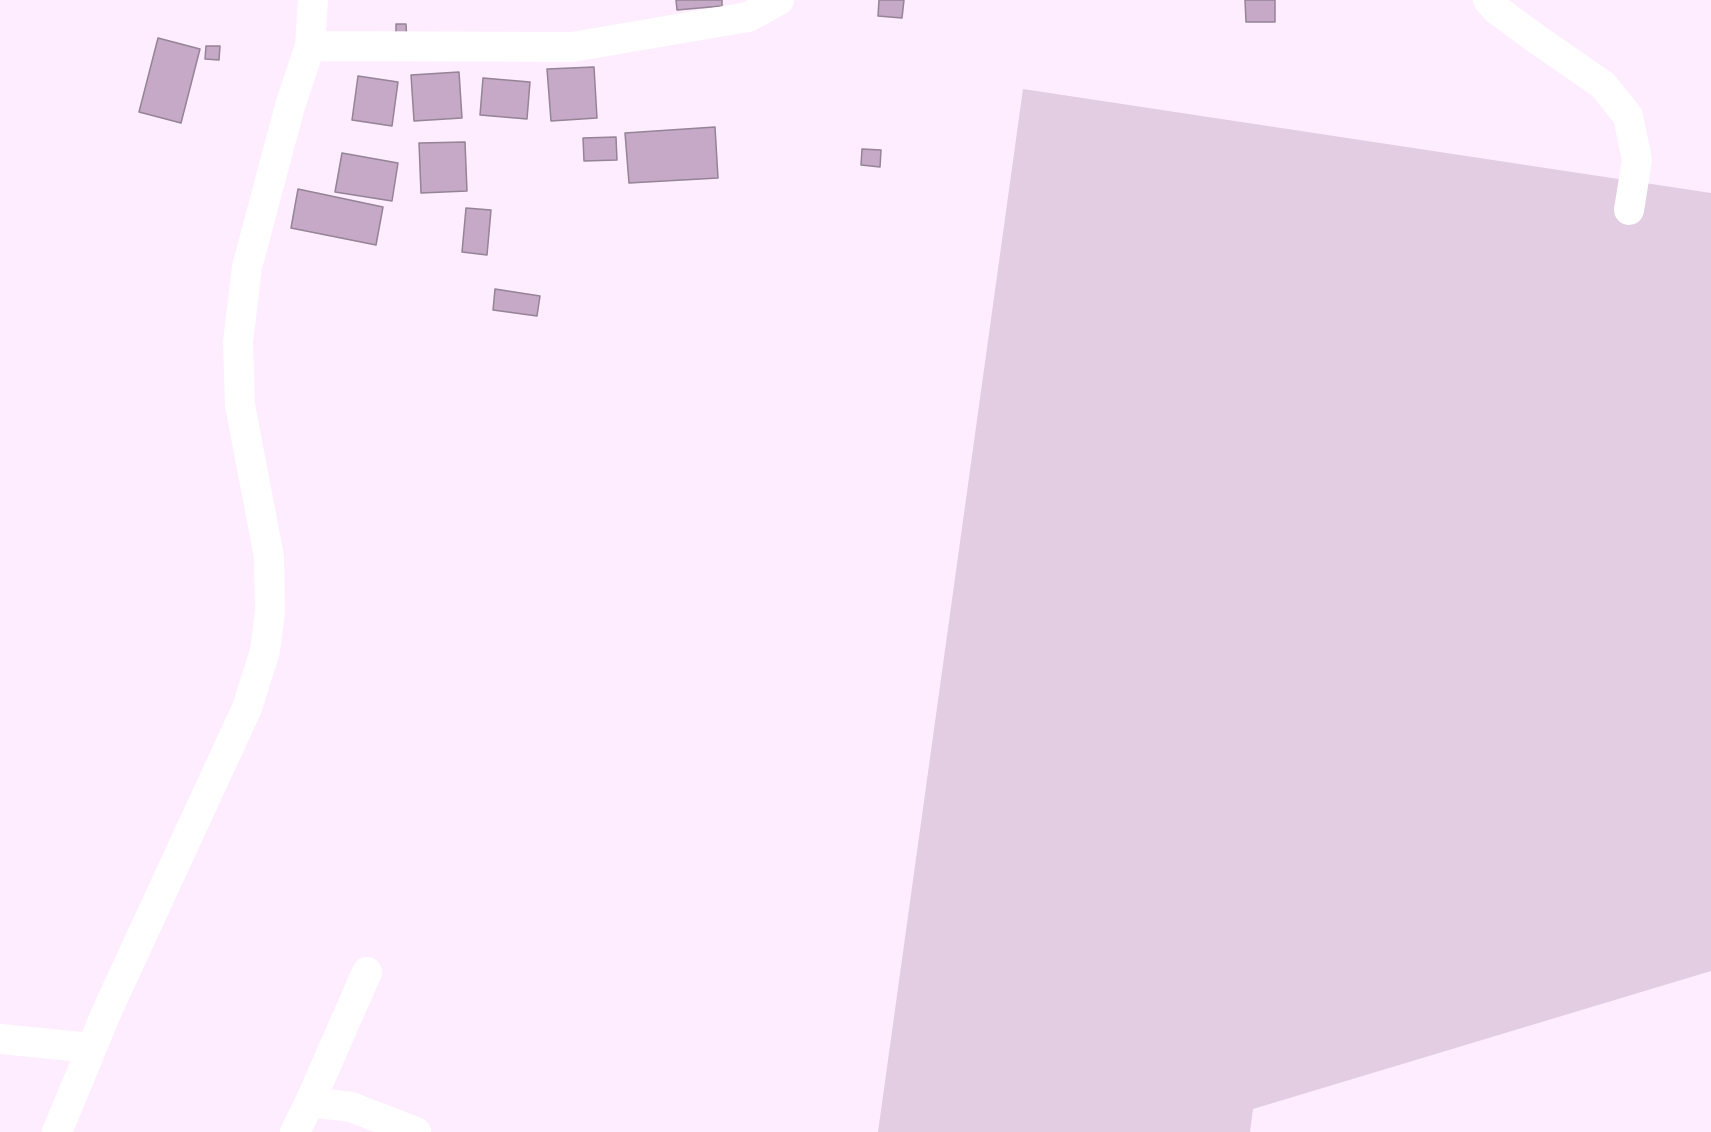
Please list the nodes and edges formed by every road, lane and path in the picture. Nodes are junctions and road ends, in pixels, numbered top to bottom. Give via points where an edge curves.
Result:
1 (313, 0) edge
2 (779, 0) edge
3 (1488, 0) edge
4 (310, 46) junction
5 (1629, 210) dead end
6 (367, 972) dead end
7 (0, 1039) edge
8 (91, 1048) junction
9 (310, 1102) junction
10 (57, 1132) edge
11 (295, 1132) edge
12 (416, 1132) edge

1 - 4 street
2 - 4 street via 748,16 572,47
3 - 5 street via 1604,85 1628,116 1637,160
4 - 8 street via 247,267 238,342 240,405 270,557 265,651 247,708
6 - 9 street
7 - 8 street
8 - 10 street
9 - 11 street
9 - 12 street via 351,1107

